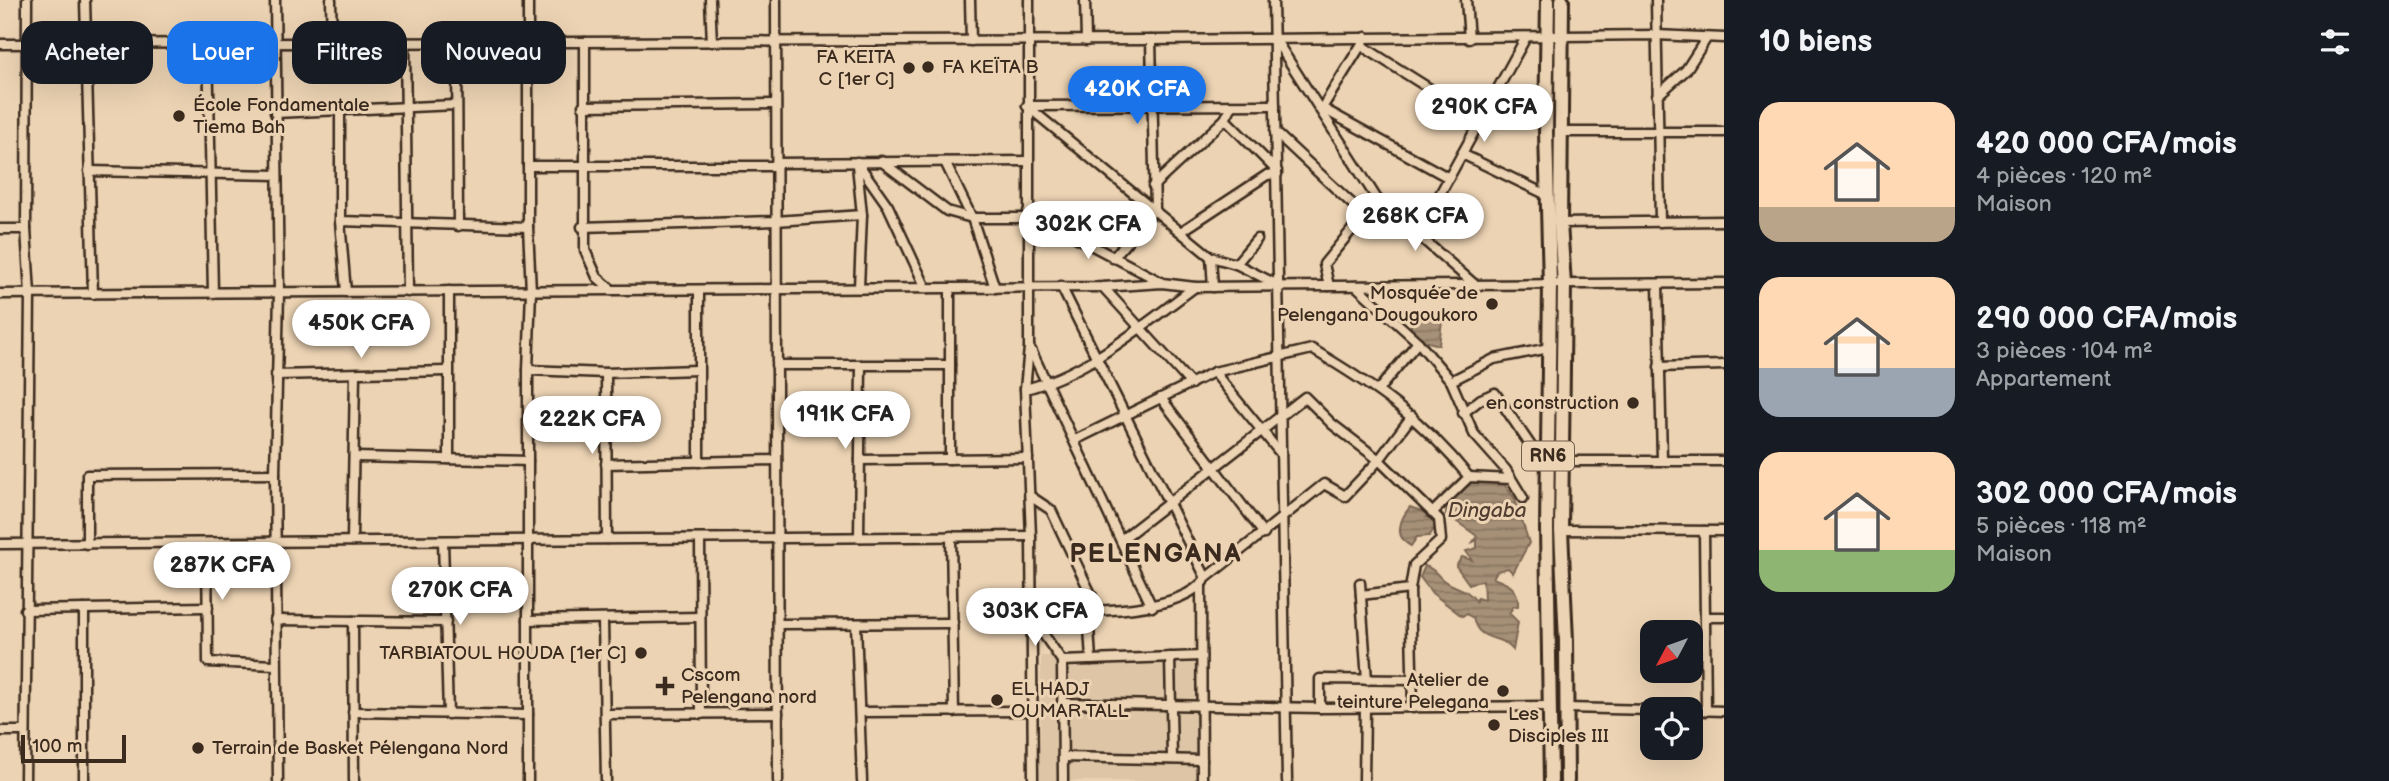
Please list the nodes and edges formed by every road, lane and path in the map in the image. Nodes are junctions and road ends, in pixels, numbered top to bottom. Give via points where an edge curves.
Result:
1 (27, 0) edge
2 (85, 0) edge
3 (275, 0) edge
4 (331, 0) edge
5 (528, 0) edge
6 (710, 0) edge
7 (776, 0) edge
8 (970, 0) edge
9 (1029, 0) edge
10 (1085, 0) edge
11 (1273, 0) edge
12 (1466, 0) edge
13 (1548, 0) edge
14 (1562, 0) edge
15 (1656, 0) edge
16 (27, 21) edge
17 (85, 21) edge
18 (276, 21) edge
19 (331, 21) edge
20 (528, 21) edge
21 (1656, 35) junction
22 (1549, 36) junction
23 (1274, 37) junction
24 (1563, 37) junction
25 (1724, 38) edge
26 (1469, 39) junction
27 (1525, 39) junction
28 (1706, 39) junction
29 (1086, 40) junction
30 (1151, 40) junction
31 (777, 41) junction
32 (971, 41) junction
33 (1030, 41) junction
34 (1364, 41) junction
35 (566, 42) edge
36 (585, 42) junction
37 (712, 42) junction
38 (0, 44) edge
39 (21, 44) edge
40 (28, 84) edge
41 (86, 84) edge
42 (208, 84) edge
43 (276, 84) edge
44 (406, 84) edge
45 (456, 84) edge
46 (529, 84) edge
47 (1657, 96) junction
48 (776, 104) junction
49 (456, 105) junction
50 (1275, 105) junction
51 (583, 106) junction
52 (1027, 106) junction
53 (1150, 106) junction
54 (1232, 106) junction
55 (406, 108) junction
56 (1322, 108) junction
57 (340, 111) junction
58 (275, 113) junction
59 (1225, 118) junction
60 (1481, 121) junction
61 (1275, 132) junction
62 (1561, 132) junction
63 (1724, 132) edge
64 (1659, 133) junction
65 (1462, 154) junction
66 (881, 161) junction
67 (857, 162) junction
68 (945, 162) junction
69 (1028, 162) junction
70 (583, 165) junction
71 (776, 165) junction
72 (528, 166) junction
73 (89, 171) junction
74 (208, 172) junction
75 (1277, 172) junction
76 (275, 175) junction
77 (1449, 178) junction
78 (1153, 186) junction
79 (1547, 195) junction
80 (1377, 199) junction
81 (1156, 209) junction
82 (862, 215) junction
83 (1027, 215) junction
84 (1364, 215) junction
85 (972, 218) junction
86 (340, 221) junction
87 (776, 221) junction
88 (1724, 221) edge
89 (1660, 222) junction
90 (1560, 223) junction
91 (406, 224) junction
92 (458, 226) junction
93 (528, 227) junction
94 (582, 227) junction
95 (0, 229) edge
96 (26, 229) junction
97 (1182, 231) junction
98 (1417, 236) junction
99 (1257, 239) dead end
100 (1211, 257) junction
101 (1113, 258) junction
102 (1236, 264) junction
103 (1162, 283) junction
104 (1474, 284) junction
105 (1550, 284) junction
106 (1658, 284) junction
107 (1724, 284) edge
108 (1278, 285) junction
109 (1564, 285) junction
110 (1061, 286) junction
111 (1329, 286) junction
112 (1356, 286) junction
113 (859, 287) junction
114 (1103, 287) junction
115 (1195, 287) junction
116 (1213, 287) junction
117 (926, 288) junction
118 (950, 288) junction
119 (995, 288) junction
120 (1027, 288) junction
121 (776, 289) junction
122 (612, 290) junction
123 (699, 290) junction
124 (449, 291) junction
125 (531, 291) junction
126 (279, 292) junction
127 (346, 292) junction
128 (408, 292) junction
129 (213, 293) junction
130 (0, 294) edge
131 (30, 294) junction
132 (93, 294) junction
133 (1140, 327) junction
134 (1418, 342) junction
135 (1029, 348) junction
136 (1549, 348) junction
137 (1096, 357) junction
138 (1279, 357) junction
139 (776, 365) junction
140 (861, 365) junction
141 (950, 365) junction
142 (1724, 365) edge
143 (1659, 367) junction
144 (447, 370) junction
145 (528, 370) junction
146 (697, 370) junction
147 (1214, 372) junction
148 (606, 373) junction
149 (355, 375) junction
150 (276, 376) junction
151 (1451, 381) junction
152 (1046, 384) junction
153 (1191, 384) junction
154 (1025, 389) junction
155 (1379, 389) junction
156 (1161, 398) junction
157 (1463, 413) junction
158 (1280, 415) junction
159 (1126, 416) junction
160 (1412, 416) junction
161 (1261, 431) junction
162 (1075, 440) junction
163 (1548, 450) junction
164 (1281, 455) junction
165 (356, 457) junction
166 (1028, 458) junction
167 (449, 459) junction
168 (950, 459) junction
169 (777, 460) junction
170 (860, 460) junction
171 (1379, 460) junction
172 (1662, 460) junction
173 (528, 461) junction
174 (1561, 461) junction
175 (1724, 461) edge
176 (699, 462) junction
177 (606, 464) junction
178 (1213, 469) junction
179 (275, 474) junction
180 (1469, 477) junction
181 (1511, 479) junction
182 (1030, 496) junction
183 (1523, 498) dead end
184 (1169, 503) junction
185 (1432, 513) junction
186 (1282, 520) junction
187 (1554, 530) junction
188 (1704, 531) junction
189 (1724, 531) edge
190 (1264, 534) junction
191 (951, 536) junction
192 (1031, 536) junction
193 (859, 537) junction
194 (777, 538) junction
195 (607, 539) junction
196 (700, 539) junction
197 (528, 540) junction
198 (1121, 540) junction
199 (352, 541) junction
200 (443, 541) junction
201 (278, 542) junction
202 (207, 543) junction
203 (0, 544) edge
204 (27, 544) junction
205 (88, 544) junction
206 (1204, 582) junction
207 (1360, 583) dead end
208 (1410, 589) junction
209 (1361, 595) junction
210 (208, 607) junction
211 (1152, 607) junction
212 (84, 609) junction
213 (25, 610) junction
214 (1088, 611) junction
215 (1099, 611) junction
216 (1032, 615) junction
217 (700, 617) junction
218 (1705, 617) junction
219 (1724, 617) edge
220 (275, 620) junction
221 (528, 620) junction
222 (353, 621) junction
223 (603, 621) junction
224 (446, 622) junction
225 (953, 623) junction
226 (778, 624) junction
227 (856, 624) junction
228 (1201, 656) junction
229 (1170, 657) junction
230 (1091, 660) junction
231 (1062, 661) junction
232 (276, 664) junction
233 (1367, 680) junction
234 (1412, 680) junction
235 (1062, 703) junction
236 (1171, 705) junction
237 (1201, 705) junction
238 (1550, 706) junction
239 (1285, 707) junction
240 (1320, 708) junction
241 (1365, 708) junction
242 (1413, 708) junction
243 (1566, 708) junction
244 (1640, 710) edge
245 (1033, 711) junction
246 (1703, 711) edge
247 (1706, 711) junction
248 (1724, 711) edge
249 (353, 712) junction
250 (860, 712) junction
251 (954, 712) junction
252 (778, 713) junction
253 (448, 714) junction
254 (606, 714) junction
255 (701, 714) junction
256 (528, 715) junction
257 (0, 731) edge
258 (25, 731) junction
259 (1063, 757) junction
260 (1172, 759) junction
261 (1202, 760) junction
262 (25, 781) edge
263 (84, 781) edge
264 (278, 781) edge
265 (354, 781) edge
266 (528, 781) edge
267 (606, 781) edge
268 (778, 781) edge
269 (862, 781) edge
270 (1033, 781) edge
271 (1063, 781) edge
272 (1202, 781) edge
273 (1287, 781) edge
274 (1364, 781) edge
275 (1551, 781) edge
276 (1567, 781) edge

1 - 16 street
2 - 17 street
3 - 18 street
4 - 19 street
5 - 20 street
6 - 37 street
7 - 31 street
8 - 32 street
9 - 33 street
10 - 29 street
11 - 23 street
12 - 26 street
13 - 22 highway, RN6
14 - 24 highway, RN6
15 - 21 street
21 - 24 street
21 - 28 street
21 - 47 street
22 - 24 street
22 - 27 street
22 - 79 highway, RN6
23 - 30 street
23 - 34 street
23 - 50 street
23 - 56 street
24 - 62 highway, RN6
25 - 28 street
26 - 27 street
26 - 34 street
27 - 60 street
28 - 47 street via 1686,71
29 - 30 street
29 - 33 street
30 - 53 street
31 - 32 street
31 - 37 street
31 - 48 street
32 - 33 street
33 - 52 street
34 - 56 street
34 - 60 street
35 - 36 street
36 - 37 street
36 - 51 street
38 - 39 street
40 - 96 street
41 - 73 street
42 - 74 street
43 - 58 street
44 - 55 street
45 - 49 street
46 - 72 street
47 - 64 street
48 - 51 street
48 - 71 street
49 - 55 street
49 - 92 street
50 - 54 street
50 - 61 street
51 - 70 street
52 - 53 street
52 - 69 street
52 - 81 street
53 - 54 street
53 - 78 street
54 - 59 street
55 - 57 street
55 - 91 street
56 - 77 street
56 - 80 street
57 - 58 street
57 - 86 street
58 - 76 street
59 - 75 street
59 - 78 street
60 - 65 street
61 - 75 street
61 - 84 street
62 - 64 street
62 - 90 highway, RN6
63 - 64 street
64 - 89 street
65 - 77 street
65 - 79 street
66 - 67 street
66 - 68 street
66 - 85 street via 947,211
67 - 71 street
67 - 82 street
67 - 117 street via 888,206
68 - 69 street
68 - 85 street
69 - 83 street
70 - 71 street
70 - 72 street
70 - 94 street
71 - 87 street
72 - 93 street
73 - 74 street
73 - 132 street
74 - 76 street
74 - 129 street
75 - 97 street
75 - 108 street
76 - 126 street
77 - 98 street
78 - 81 street
79 - 105 highway, RN6
80 - 84 street
80 - 98 street
81 - 97 street
81 - 101 street
82 - 87 street
82 - 113 street
83 - 85 street
83 - 101 street
83 - 120 street
84 - 111 street via 1324,264
85 - 119 street
86 - 91 street
86 - 127 street
87 - 94 street
87 - 121 street
88 - 89 street
89 - 90 street
90 - 109 highway, RN6
91 - 92 street
91 - 128 street
92 - 93 street
93 - 125 street
94 - 122 street via 589,264
95 - 96 street
96 - 131 street
97 - 100 street
98 - 104 street
99 - 102 street
100 - 102 street
100 - 116 street
101 - 103 street
102 - 108 street
103 - 114 street
103 - 115 street
104 - 105 street
104 - 112 street
105 - 109 street
105 - 136 highway, RN6
106 - 107 street
106 - 109 street
106 - 143 street
108 - 111 street
108 - 116 street
108 - 138 street
109 - 174 highway, RN6
110 - 114 street
110 - 120 street
110 - 137 street
111 - 112 street
112 - 134 street
113 - 117 street
113 - 121 street
114 - 133 street
115 - 116 street
115 - 133 street
117 - 118 street
118 - 119 street
118 - 141 street
119 - 120 street
120 - 135 street
121 - 123 street
121 - 139 street
122 - 123 street
122 - 125 street
123 - 146 street
124 - 125 street
124 - 128 street
124 - 144 street
125 - 145 street
126 - 127 street
126 - 129 street
126 - 150 street
127 - 128 street
129 - 132 street
130 - 131 street
131 - 132 street
131 - 204 street
133 - 137 street
133 - 153 street
134 - 151 street
134 - 155 street
135 - 152 street
135 - 154 street
136 - 151 street via 1494,359
136 - 163 highway, RN6
137 - 152 street
137 - 159 street
138 - 147 street
138 - 155 street via 1312,349
138 - 158 street
139 - 140 street
139 - 169 street
140 - 141 street
140 - 170 street
141 - 168 street
142 - 143 street
143 - 172 street
144 - 149 street
144 - 167 street
145 - 148 street
145 - 173 street
146 - 148 street
146 - 176 street
147 - 153 street
147 - 161 street
148 - 177 street
149 - 150 street
149 - 165 street
150 - 179 street
151 - 157 street
152 - 154 street
152 - 162 street
153 - 156 street
154 - 166 street
155 - 160 street
156 - 159 street
156 - 178 street
157 - 163 street via 1495,393 1532,449
157 - 181 street
158 - 161 street
158 - 164 street
158 - 171 street via 1305,397
159 - 162 street
159 - 184 street
160 - 171 street
160 - 180 street via 1443,444
161 - 164 street
161 - 178 street
162 - 198 street
163 - 187 highway, RN6
164 - 186 street
165 - 167 street
165 - 199 street
166 - 168 street
166 - 182 street
167 - 173 street
168 - 170 street
169 - 176 street
169 - 194 street
170 - 193 street
171 - 185 street
171 - 186 street via 1345,496 1324,484
172 - 174 street
172 - 175 street
173 - 197 street
174 - 187 highway, RN6
176 - 177 street
177 - 195 street
178 - 184 street
178 - 190 street
179 - 201 street
179 - 205 street via 86,475
180 - 181 street
180 - 185 street
181 - 183 street
182 - 192 street
182 - 215 street via 1051,510
184 - 198 street
184 - 206 street
185 - 208 street via 1439,519 1441,540 1414,565
186 - 190 street
186 - 239 street
187 - 188 street
187 - 238 highway, RN6
187 - 243 highway, RN6 via 1566,641
188 - 189 street
188 - 218 street
190 - 206 street
191 - 192 street
191 - 193 street
191 - 225 street
192 - 216 street
193 - 194 street
194 - 196 street
194 - 226 street
195 - 196 street
195 - 197 street
196 - 217 street
197 - 200 street
197 - 221 street
198 - 211 street
199 - 200 street
199 - 201 street
200 - 224 street
201 - 202 street
201 - 220 street
202 - 205 street
202 - 210 street
203 - 204 street
204 - 205 street
204 - 213 street
206 - 211 street
206 - 228 street
207 - 209 street
208 - 209 street
208 - 234 street
209 - 233 street
210 - 212 street
210 - 232 street via 208,662
211 - 215 street
212 - 213 street
212 - 263 street
213 - 258 street
214 - 215 street
214 - 216 street
214 - 230 street
216 - 231 street
216 - 245 street
217 - 223 street
217 - 255 street
218 - 219 street
218 - 247 street
220 - 222 street
220 - 232 street
221 - 223 street
221 - 256 street
222 - 224 street
222 - 249 street
223 - 254 street
224 - 253 street
225 - 227 street
225 - 251 street
226 - 227 street
226 - 252 street
227 - 250 street
228 - 229 street
228 - 237 street
229 - 230 street
229 - 236 street
230 - 231 street
231 - 235 street
232 - 264 street
233 - 234 street
233 - 240 street via 1320,679
234 - 242 street
235 - 236 street
235 - 259 street
236 - 237 street
236 - 260 street
237 - 239 street
237 - 261 street
238 - 242 street
238 - 275 highway, RN6
239 - 240 street
239 - 273 street
240 - 241 street
241 - 242 street
241 - 274 street
243 - 244 street
243 - 276 highway, RN6
245 - 251 street
245 - 270 street
246 - 247 street
247 - 248 street
249 - 253 street
249 - 265 street
250 - 251 street
250 - 269 street
252 - 255 street
252 - 268 street
253 - 256 street
254 - 255 street
254 - 267 street
256 - 266 street
257 - 258 street
258 - 262 street
259 - 260 street
259 - 271 street
260 - 261 street
261 - 272 street

